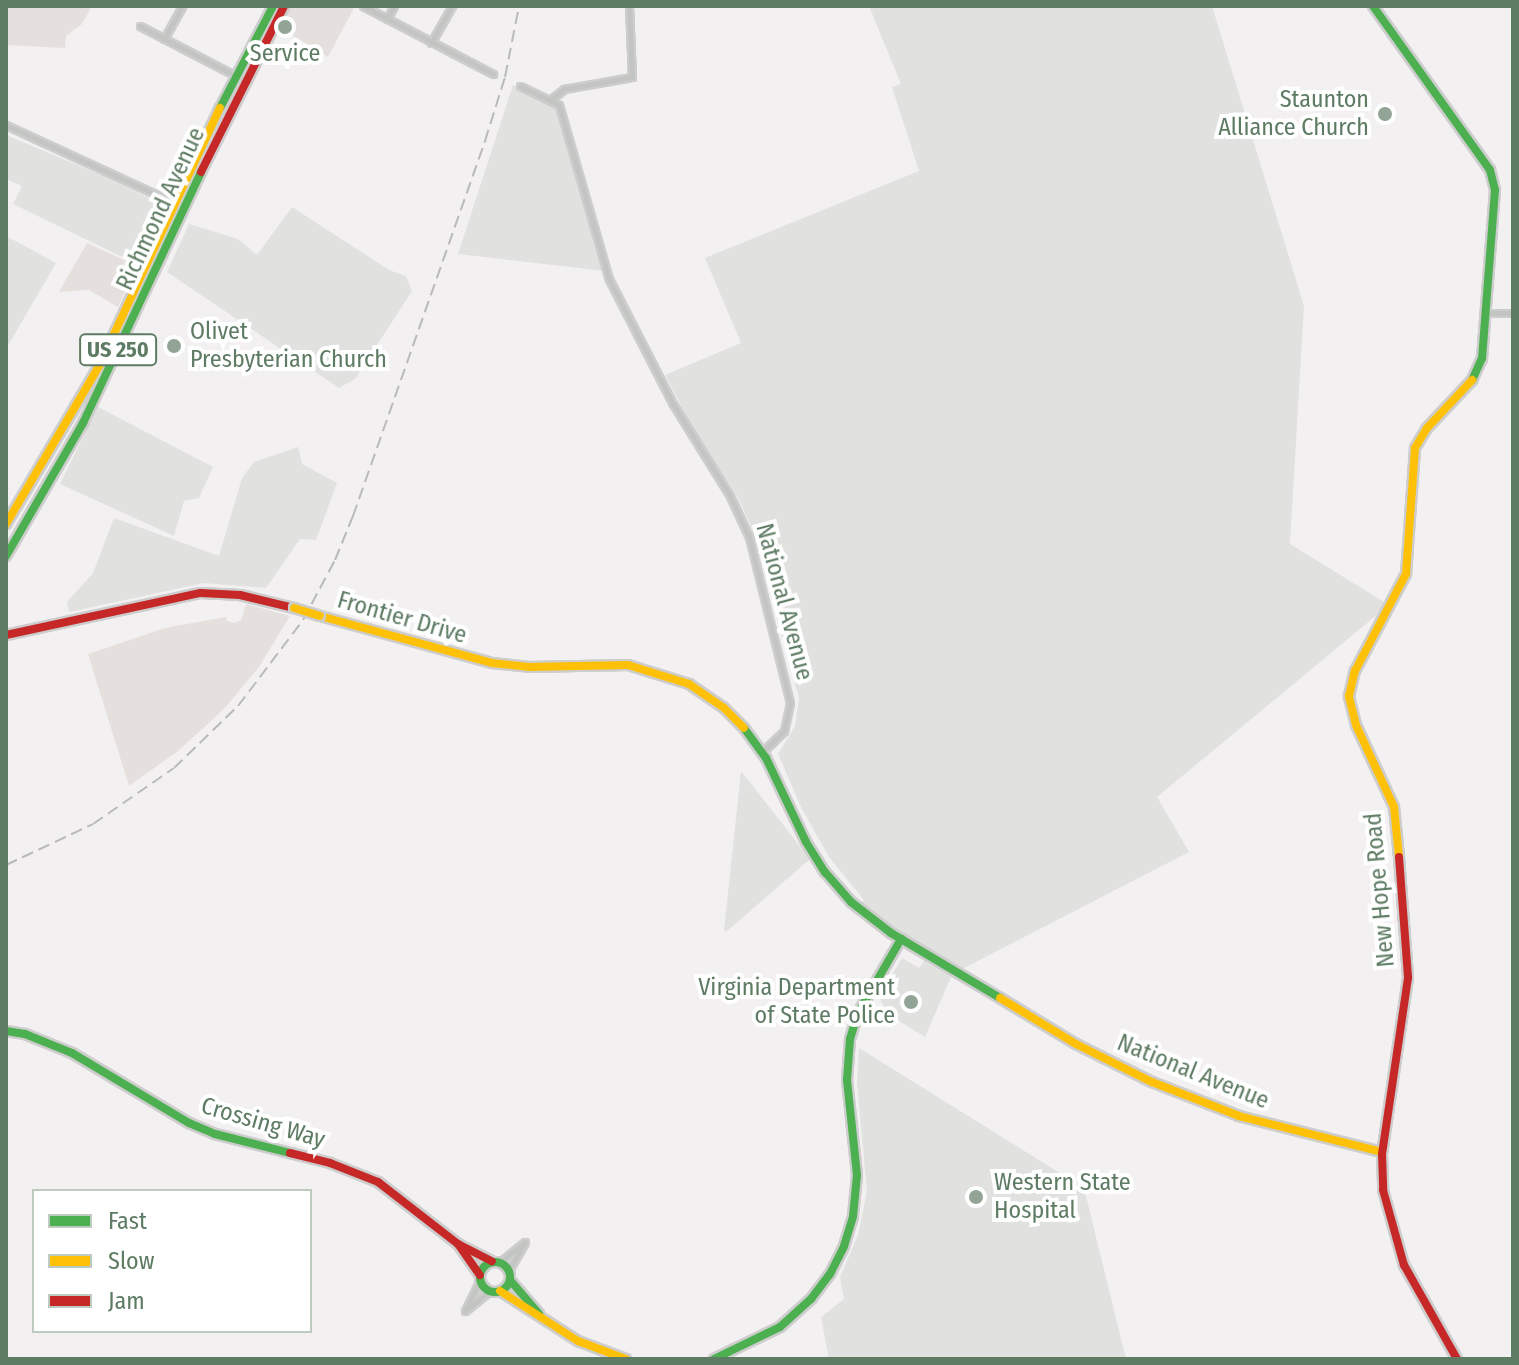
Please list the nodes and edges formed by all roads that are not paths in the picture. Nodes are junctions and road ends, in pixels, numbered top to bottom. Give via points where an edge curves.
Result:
1 (182, 6) edge
2 (273, 6) edge
3 (284, 6) edge
4 (363, 6) edge
5 (394, 6) edge
6 (452, 6) edge
7 (629, 6) edge
8 (1373, 6) edge
9 (387, 19) junction
10 (140, 26) dead end
11 (164, 39) junction
12 (431, 43) junction
13 (493, 74) dead end
14 (240, 78) junction
15 (520, 86) dead end
16 (550, 100) junction
17 (6, 125) edge
18 (175, 203) junction
19 (183, 211) junction
20 (1489, 313) junction
21 (1513, 313) edge
22 (6, 524) edge
23 (6, 556) edge
24 (6, 635) edge
25 (762, 752) junction
26 (901, 939) junction
27 (6, 1031) edge
28 (1382, 1152) junction
29 (458, 1244) junction
30 (496, 1262) junction
31 (509, 1270) junction
32 (480, 1278) junction
33 (510, 1280) junction
34 (490, 1291) junction
35 (500, 1291) junction
36 (539, 1315) junction
37 (626, 1359) edge
38 (714, 1359) edge
39 (1457, 1359) edge

1 - 11 street
2 - 14 street, Richmond Avenue / US 250
3 - 14 street, Richmond Avenue / US 250
4 - 9 street
5 - 9 street
6 - 12 street
7 - 16 street via 632,77 564,89
8 - 20 street, New Hope Road via 1490,170 1496,213
9 - 12 street
10 - 11 street
11 - 14 street
12 - 13 street
14 - 18 street, Richmond Avenue / US 250
14 - 19 street, Richmond Avenue / US 250
15 - 16 street
16 - 25 street, National Avenue via 559,105 609,279 749,537 790,703 784,731
17 - 18 street
18 - 19 street
18 - 22 street, Richmond Avenue / US 250 via 99,366
19 - 23 street, Richmond Avenue / US 250 via 83,423
20 - 21 street
20 - 28 street, New Hope Road via 1478,369 1415,448 1406,574 1349,689 1352,714 1394,807 1404,909 1407,981
24 - 25 street, Frontier Drive, bridge via 201,593 240,595 492,663 617,664 657,671 717,702
25 - 26 street, National Avenue via 825,872 860,911
26 - 28 street, National Avenue via 1076,1044 1152,1082 1239,1116
26 - 38 street via 858,1013 848,1047 857,1175 844,1246 811,1299 780,1327
27 - 29 street, Crossing Way via 72,1053 215,1134 330,1163 378,1182
28 - 39 street, New Hope Road via 1383,1190 1401,1258
29 - 30 street, Crossing Way
29 - 32 street, Crossing Way
30 - 31 street
30 - 31 street via 525,1242
30 - 32 street via 483,1266
31 - 33 street
32 - 34 street
32 - 34 street via 465,1311
33 - 35 street
33 - 36 street
34 - 35 street
35 - 36 street
36 - 37 street via 578,1341

